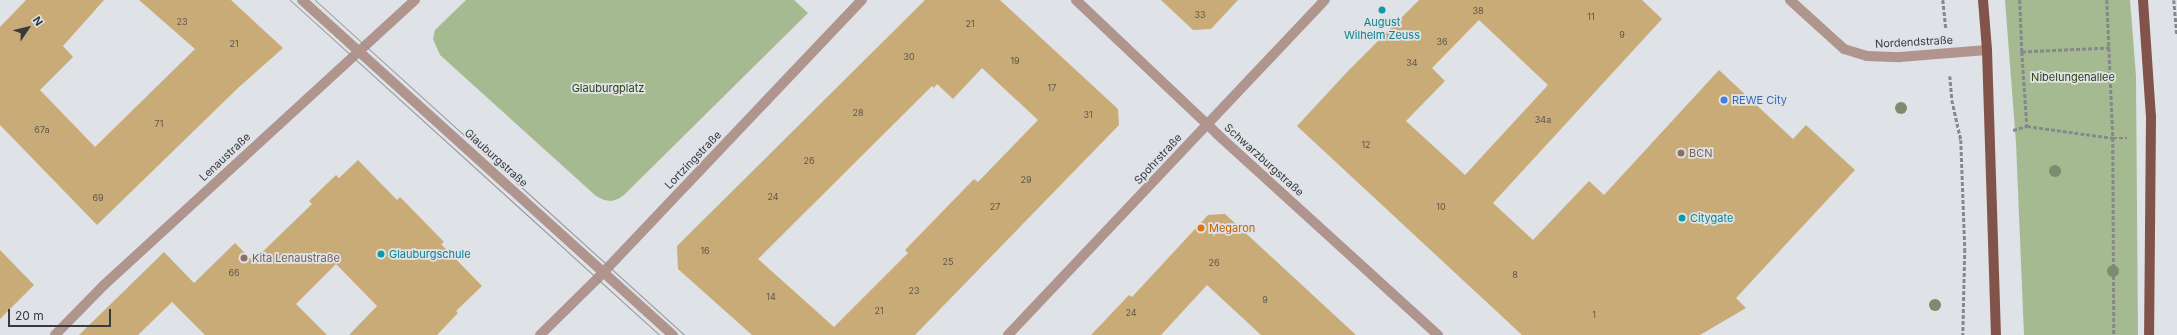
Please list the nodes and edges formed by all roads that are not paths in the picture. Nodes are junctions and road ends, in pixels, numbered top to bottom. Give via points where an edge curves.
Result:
1 (302, 0) edge
2 (415, 0) edge
3 (862, 0) edge
4 (1076, 0) edge
5 (1325, 0) edge
6 (1790, 0) edge
7 (1983, 0) edge
8 (2143, 0) edge
9 (1986, 50) junction
10 (359, 51) junction
11 (1208, 124) junction
12 (604, 272) junction
13 (55, 335) edge
14 (540, 335) edge
15 (673, 335) edge
16 (1008, 335) edge
17 (1438, 335) edge
18 (1996, 335) edge
19 (2149, 335) edge

1 - 10 street, Glauburgstraße
2 - 10 street, Lenaustraße
3 - 12 street, Lortzingstraße
4 - 11 street, Schwarzburgstraße
5 - 11 street, Spohrstraße
6 - 9 street, Nordendstraße via 1844,49 1867,56 1900,57
7 - 9 main road
8 - 19 main road via 2151,116
9 - 18 main road
10 - 12 street, Glauburgstraße
10 - 13 street, Lenaustraße via 104,285
11 - 16 street, Spohrstraße
11 - 17 street, Schwarzburgstraße
12 - 14 street, Lortzingstraße
12 - 15 street, Glauburgstraße

